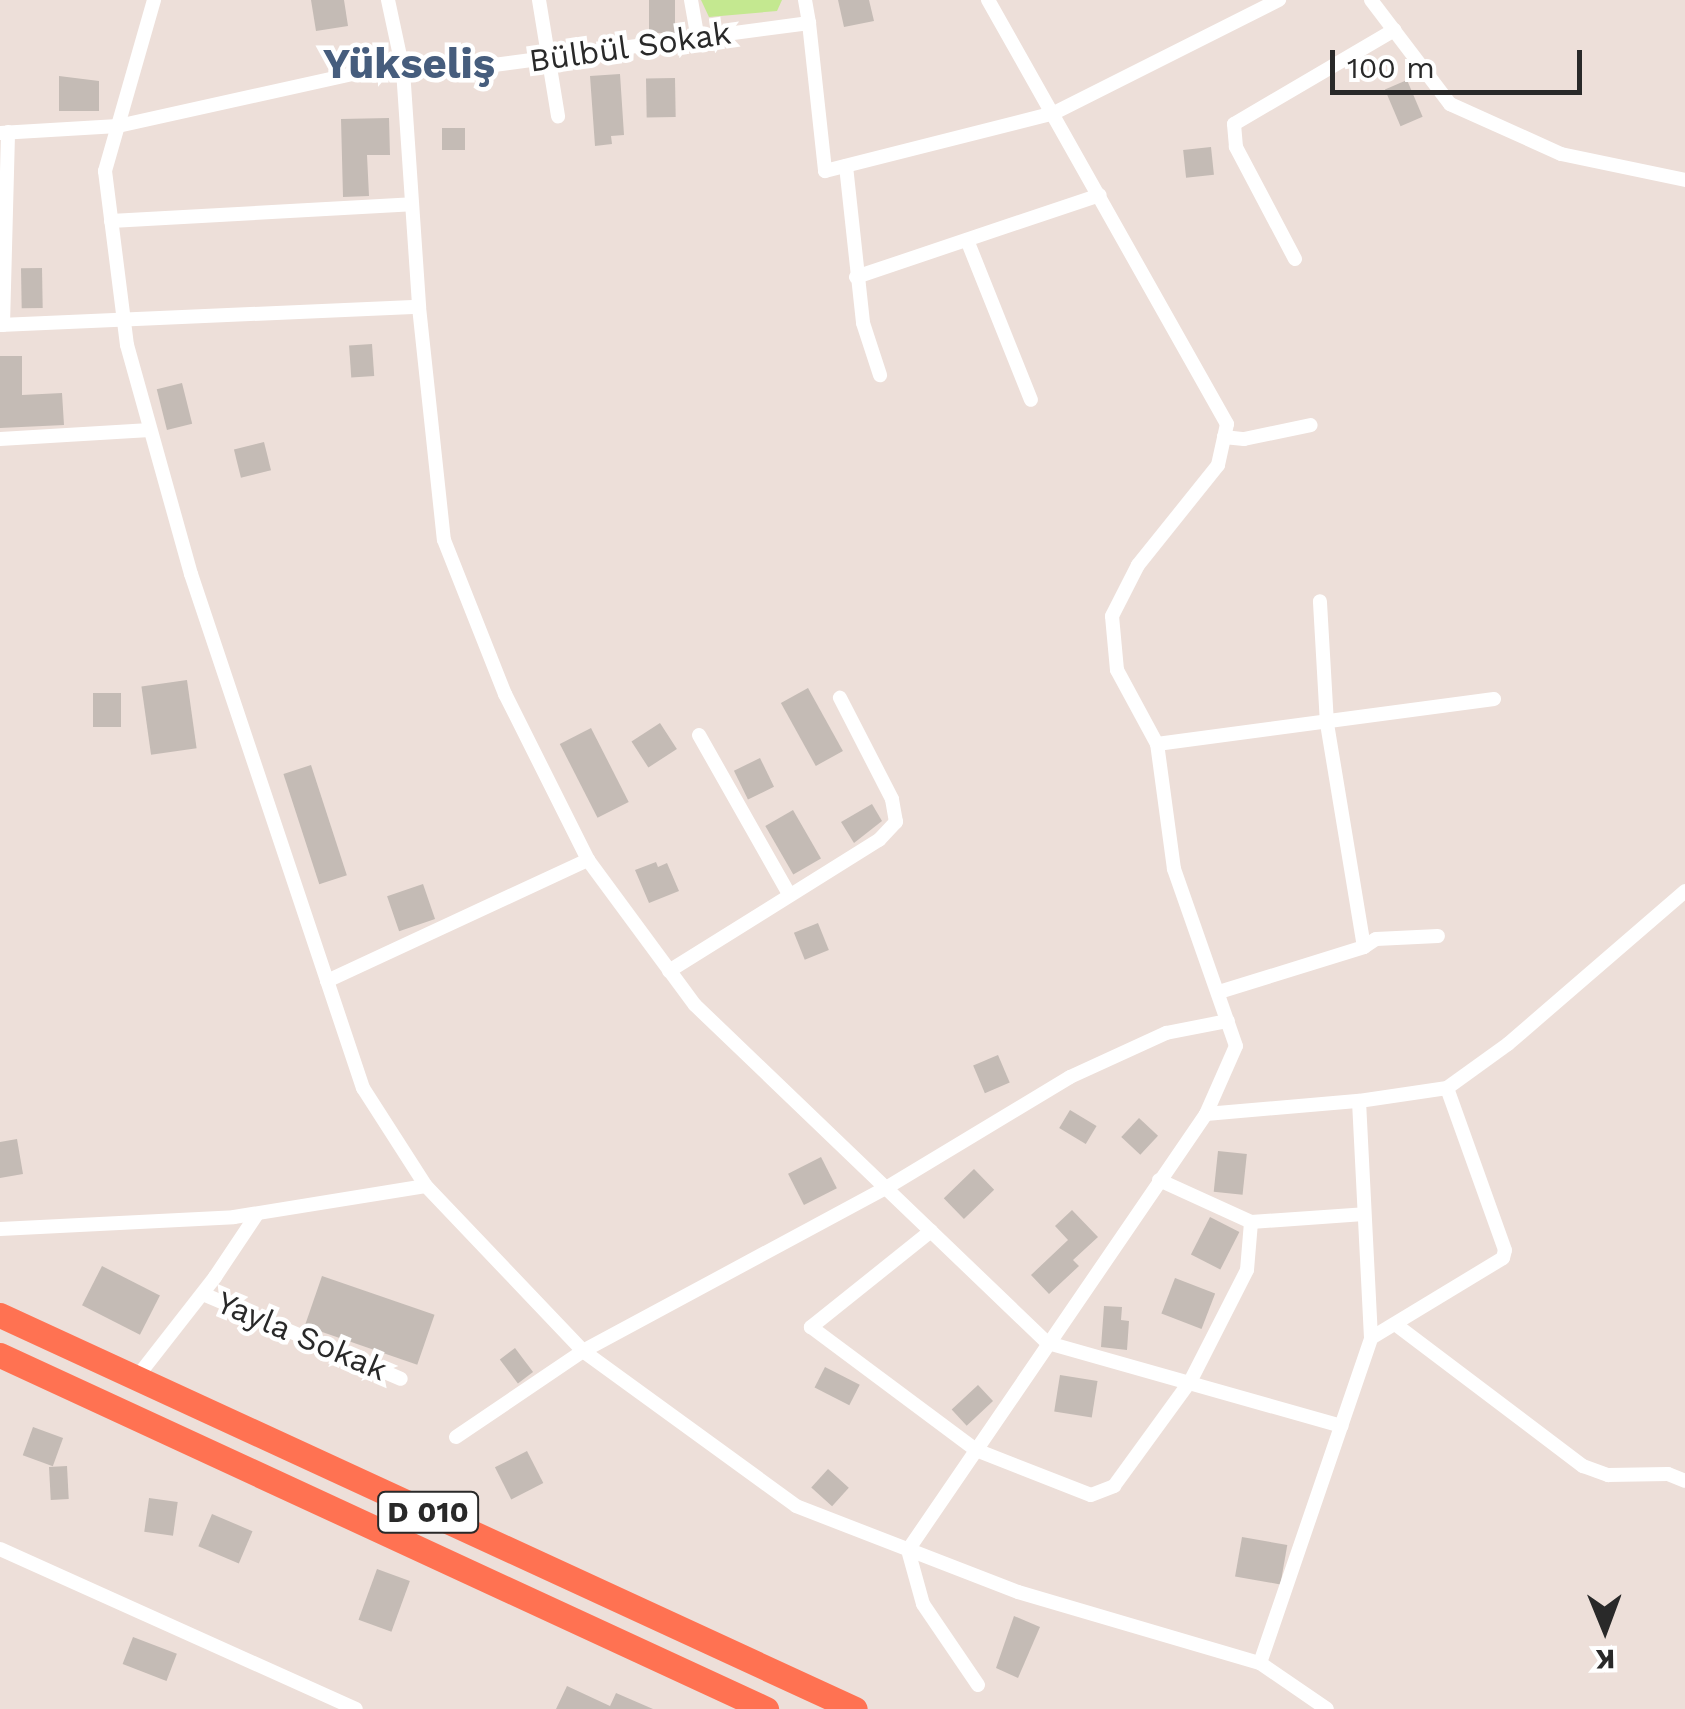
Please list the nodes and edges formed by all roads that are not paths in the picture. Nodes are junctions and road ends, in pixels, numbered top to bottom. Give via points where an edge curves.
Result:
1 (154, 0) edge
2 (388, 0) edge
3 (539, 0) edge
4 (691, 0) edge
5 (805, 0) edge
6 (988, 0) edge
7 (1279, 0) edge
8 (1372, 0) edge
9 (809, 23) junction
10 (1394, 30) junction
11 (698, 38) junction
12 (550, 58) junction
13 (403, 70) junction
14 (1054, 114) junction
15 (558, 116) dead end
16 (118, 126) junction
17 (4, 132) edge
18 (846, 166) junction
19 (1685, 180) edge
20 (1100, 195) junction
21 (412, 204) junction
22 (111, 221) junction
23 (966, 240) junction
24 (1296, 260) dead end
25 (856, 277) junction
26 (419, 308) junction
27 (123, 319) junction
28 (1, 325) edge
29 (880, 375) dead end
30 (1031, 400) dead end
31 (1311, 426) dead end
32 (150, 430) junction
33 (1224, 437) junction
34 (0, 439) edge
35 (1320, 601) dead end
36 (840, 698) dead end
37 (1494, 699) dead end
38 (1327, 724) junction
39 (698, 735) dead end
40 (1157, 744) junction
41 (588, 860) junction
42 (1685, 892) edge
43 (789, 894) junction
44 (1438, 936) dead end
45 (1364, 947) junction
46 (669, 971) junction
47 (327, 981) junction
48 (1220, 992) junction
49 (1228, 1021) junction
50 (1448, 1088) junction
51 (1358, 1101) junction
52 (1206, 1114) junction
53 (1159, 1180) junction
54 (426, 1186) junction
55 (886, 1188) junction
56 (257, 1214) junction
57 (1364, 1214) junction
58 (1252, 1222) junction
59 (0, 1229) edge
60 (931, 1232) junction
61 (203, 1294) junction
62 (0, 1315) edge
63 (1395, 1324) junction
64 (1370, 1338) junction
65 (1048, 1343) junction
66 (582, 1350) junction
67 (0, 1355) edge
68 (138, 1378) junction
69 (401, 1379) dead end
70 (1190, 1380) junction
71 (1340, 1426) junction
72 (456, 1437) dead end
73 (976, 1450) junction
74 (1685, 1481) edge
75 (0, 1549) edge
76 (908, 1550) junction
77 (1260, 1662) junction
78 (978, 1685) dead end
79 (356, 1709) edge
80 (766, 1709) edge
81 (855, 1709) edge
82 (1327, 1709) edge

1 - 16 street
2 - 13 street
3 - 12 street
4 - 11 street
5 - 9 street
6 - 14 street
7 - 14 street
8 - 10 street
9 - 11 street, Bülbül Sokak
9 - 18 street via 825,171
10 - 19 street via 1450,104 1561,154
10 - 24 street via 1234,124 1236,147
11 - 12 street, Bülbül Sokak
12 - 13 street, Bülbül Sokak
12 - 15 street
13 - 16 street, Bülbül Sokak via 357,73
13 - 21 street
14 - 18 street
14 - 20 street
16 - 17 street, Bülbül Sokak
16 - 22 street via 105,172
17 - 28 street
18 - 25 street
20 - 23 street
20 - 33 street via 1227,424
21 - 22 street
21 - 26 street
22 - 27 street
23 - 25 street
23 - 30 street
25 - 29 street
26 - 27 street
26 - 41 street via 444,540 505,694
27 - 28 street
27 - 32 street
31 - 33 street
32 - 34 street
32 - 47 street via 190,574
33 - 40 street via 1218,465 1138,565 1112,616 1117,670
35 - 38 street
36 - 43 street via 892,799 896,822 879,840
37 - 38 street
38 - 40 street
38 - 45 street
39 - 43 street
40 - 48 street via 1174,869
41 - 46 street
41 - 47 street
42 - 50 street
43 - 46 street
44 - 45 street via 1376,939
45 - 48 street
46 - 55 street via 694,1005
47 - 54 street via 363,1088
48 - 49 street
49 - 52 street via 1236,1046
49 - 55 street via 1166,1033 1070,1077
50 - 51 street
50 - 63 street via 1505,1250 1503,1258
51 - 52 street
51 - 57 street
52 - 53 street
53 - 58 street
53 - 65 street
54 - 56 street
54 - 66 street
55 - 60 street
55 - 66 street
56 - 59 street
56 - 61 street
57 - 58 street
57 - 64 street
58 - 70 street via 1246,1270
60 - 65 street
60 - 73 street via 811,1327
61 - 68 street
61 - 69 street, Yayla Sokak
62 - 68 highway, D 010
63 - 64 street
63 - 74 street via 1582,1466 1608,1475 1668,1474
64 - 71 street
65 - 70 street
65 - 73 street
66 - 72 street
66 - 76 street via 796,1506
67 - 80 highway, D 010
68 - 81 highway, D 010
70 - 71 street
70 - 73 street via 1105,1492 1091,1495
71 - 77 street
73 - 76 street
75 - 79 street
76 - 77 street via 1018,1592
76 - 78 street via 923,1604
77 - 82 street

